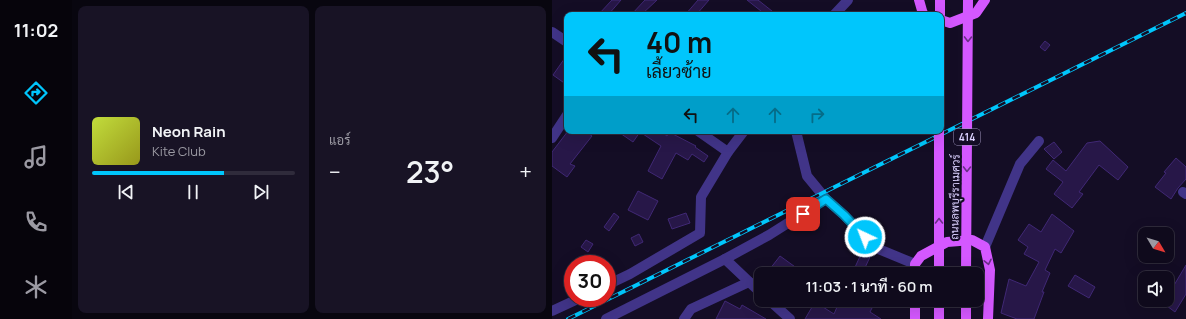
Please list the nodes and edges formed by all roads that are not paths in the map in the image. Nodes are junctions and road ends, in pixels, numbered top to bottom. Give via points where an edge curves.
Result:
1 (848, 0) edge
2 (919, 0) edge
3 (940, 0) edge
4 (968, 0) edge
5 (985, 0) edge
6 (837, 12) edge
7 (922, 12) edge
8 (940, 12) edge
9 (944, 21) edge
10 (552, 32) edge
11 (564, 40) edge
12 (564, 120) edge
13 (702, 134) edge
14 (742, 134) edge
15 (797, 134) edge
16 (940, 134) edge
17 (552, 138) edge
18 (1038, 142) dead end
19 (728, 152) junction
20 (826, 199) junction
21 (985, 247) junction
22 (725, 259) junction
23 (911, 267) edge
24 (916, 267) edge
25 (939, 267) edge
26 (966, 267) edge
27 (616, 281) edge
28 (749, 282) junction
29 (754, 287) edge
30 (564, 305) edge
31 (777, 307) edge
32 (915, 307) edge
33 (939, 307) edge
34 (966, 307) edge
35 (552, 311) edge
36 (606, 319) edge
37 (684, 319) edge
38 (790, 319) edge
39 (915, 319) edge
40 (939, 319) edge
41 (966, 319) edge
42 (988, 319) edge

1 - 6 street
2 - 7 main road
3 - 8 main road
4 -> 26 main road, ถนนลพบุรีราเมศวร์ / 414, bridge
5 - 9 main road via 976,13 950,23
10 - 11 street
12 - 17 street
13 - 19 street
14 - 19 street
15 - 20 street via 808,176
25 -> 16 main road, ถนนลพบุรีราเมศวร์ / 414, bridge
18 - 21 street via 1020,164
19 - 27 street via 701,197 700,233
20 - 22 street
20 - 23 street via 876,248
21 - 24 main road via 972,240 947,242 921,256
21 -> 42 main road via 990,270
22 - 28 street
22 - 36 street
28 - 29 street
28 - 37 street via 691,309
30 - 35 street
31 - 38 street
32 - 39 main road
33 - 40 main road
34 - 41 main road

